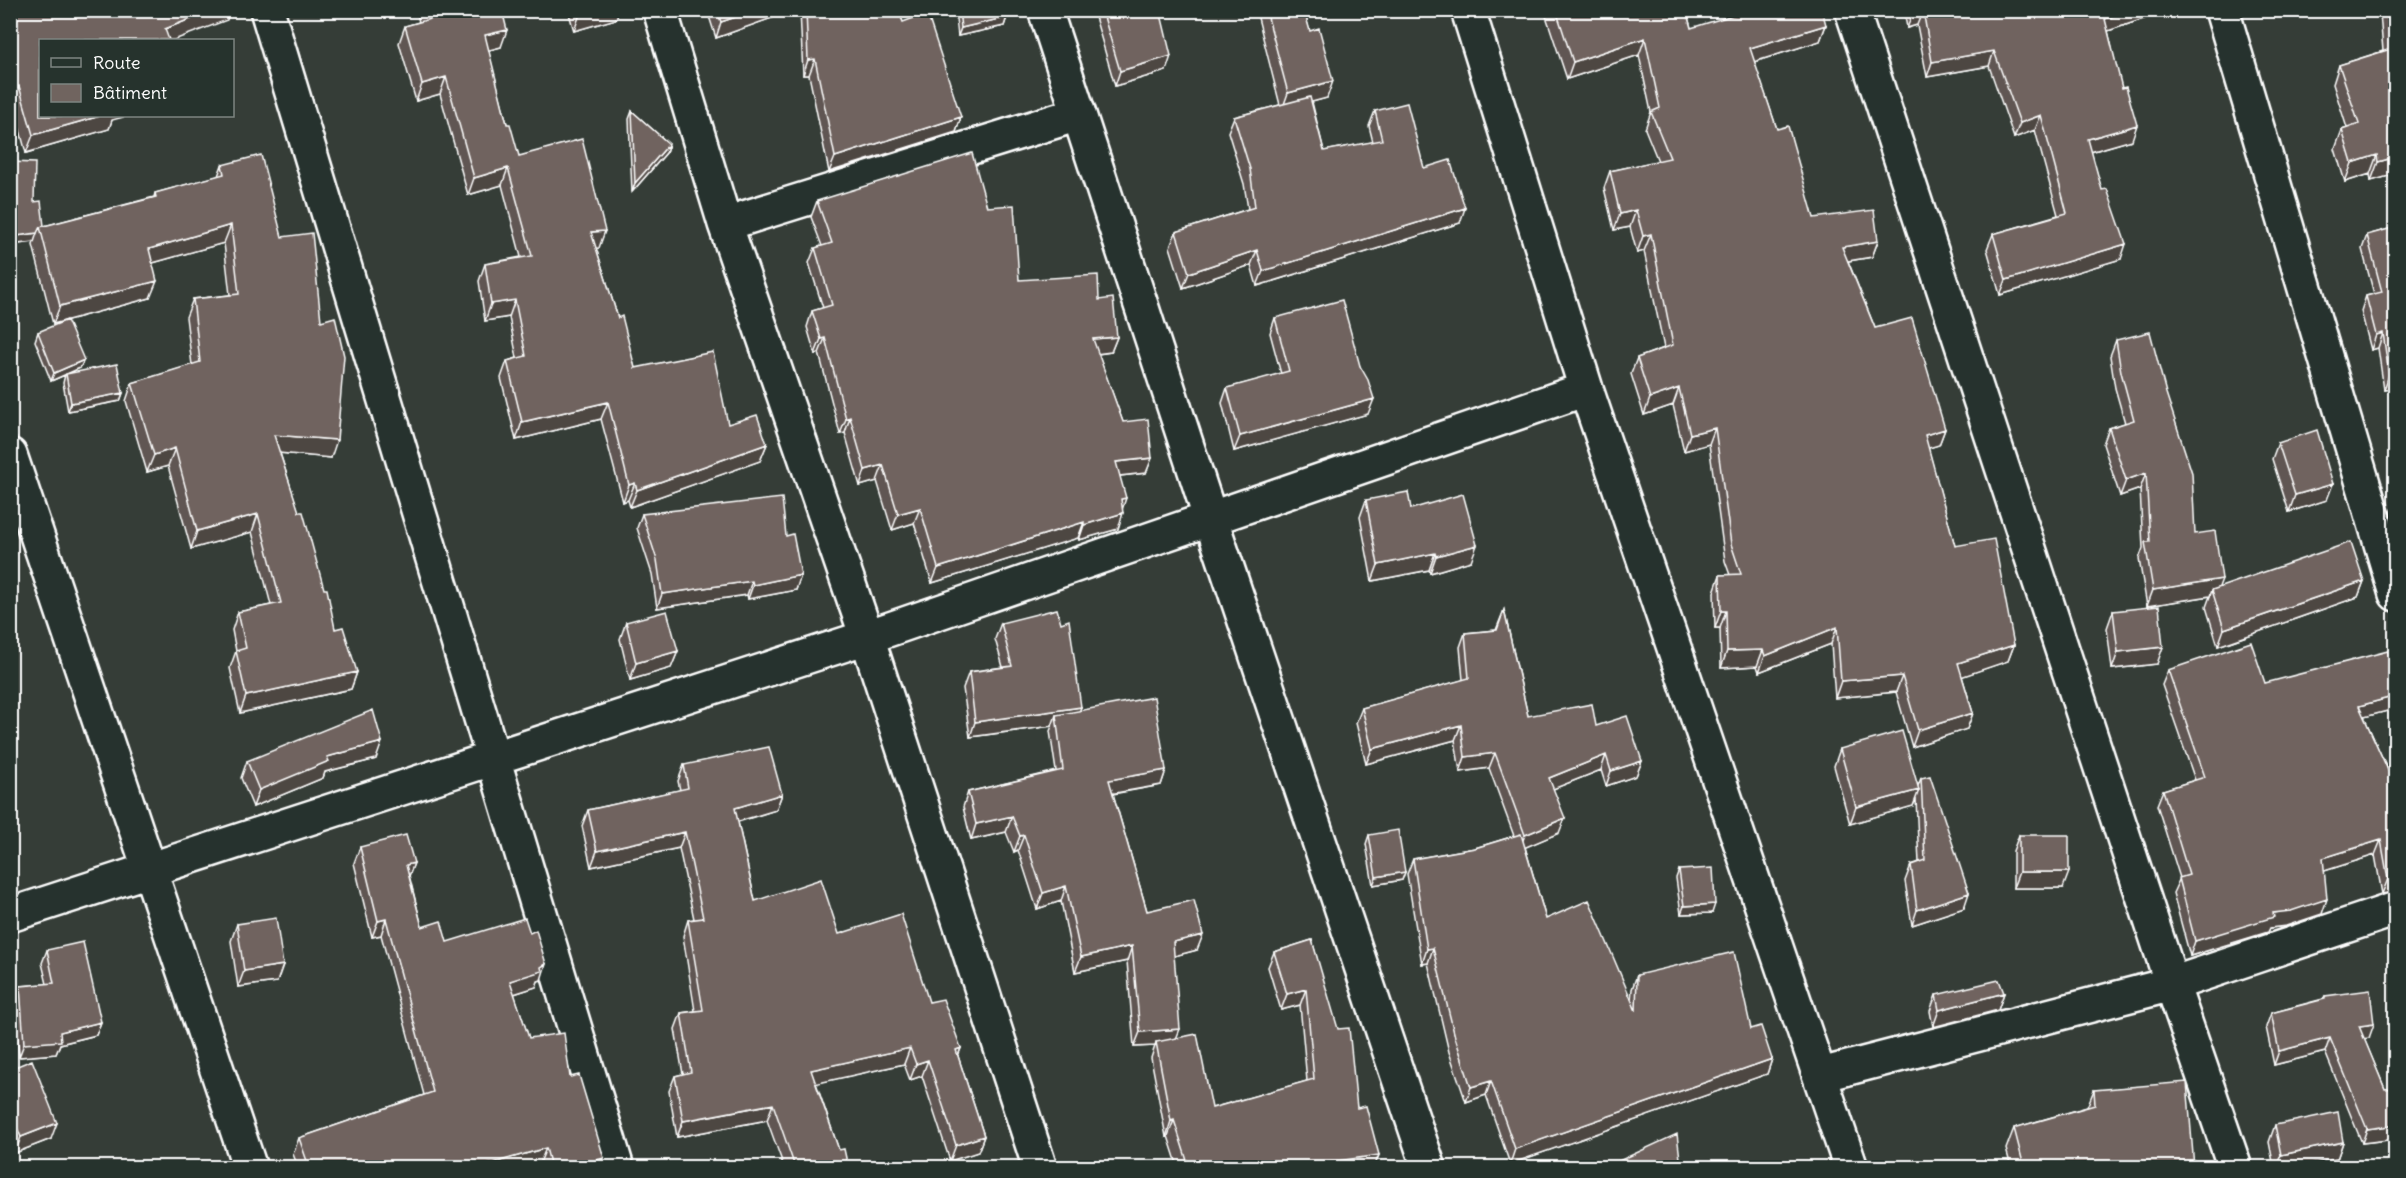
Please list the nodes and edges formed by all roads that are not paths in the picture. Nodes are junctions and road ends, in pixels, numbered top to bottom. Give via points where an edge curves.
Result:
1 (267, 10) edge
2 (660, 10) edge
3 (1045, 10) edge
4 (1468, 10) edge
5 (1852, 10) edge
6 (2222, 10) edge
7 (1078, 114) junction
8 (725, 224) junction
9 (1586, 389) junction
10 (10, 455) edge
11 (1211, 520) junction
12 (22, 527) edge
13 (2396, 594) edge
14 (867, 637) junction
15 (495, 758) junction
16 (150, 870) junction
17 (2396, 909) edge
18 (10, 915) edge
19 (2172, 984) junction
20 (1821, 1075) junction
21 (250, 1167) edge
22 (617, 1167) edge
23 (1040, 1167) edge
24 (1429, 1167) edge
25 (1851, 1167) edge
26 (2235, 1167) edge

1 - 15 street
2 - 8 street
3 - 7 street
4 - 9 street
5 - 19 street
6 - 13 street
7 - 8 street
7 - 11 street
8 - 14 street
9 - 11 street
9 - 20 street
10 - 12 street
11 - 14 street
11 - 24 street
12 - 16 street
14 - 15 street
14 - 23 street
15 - 16 street
15 - 22 street
16 - 18 street
16 - 21 street
17 - 19 street
19 - 20 street
19 - 26 street
20 - 25 street

